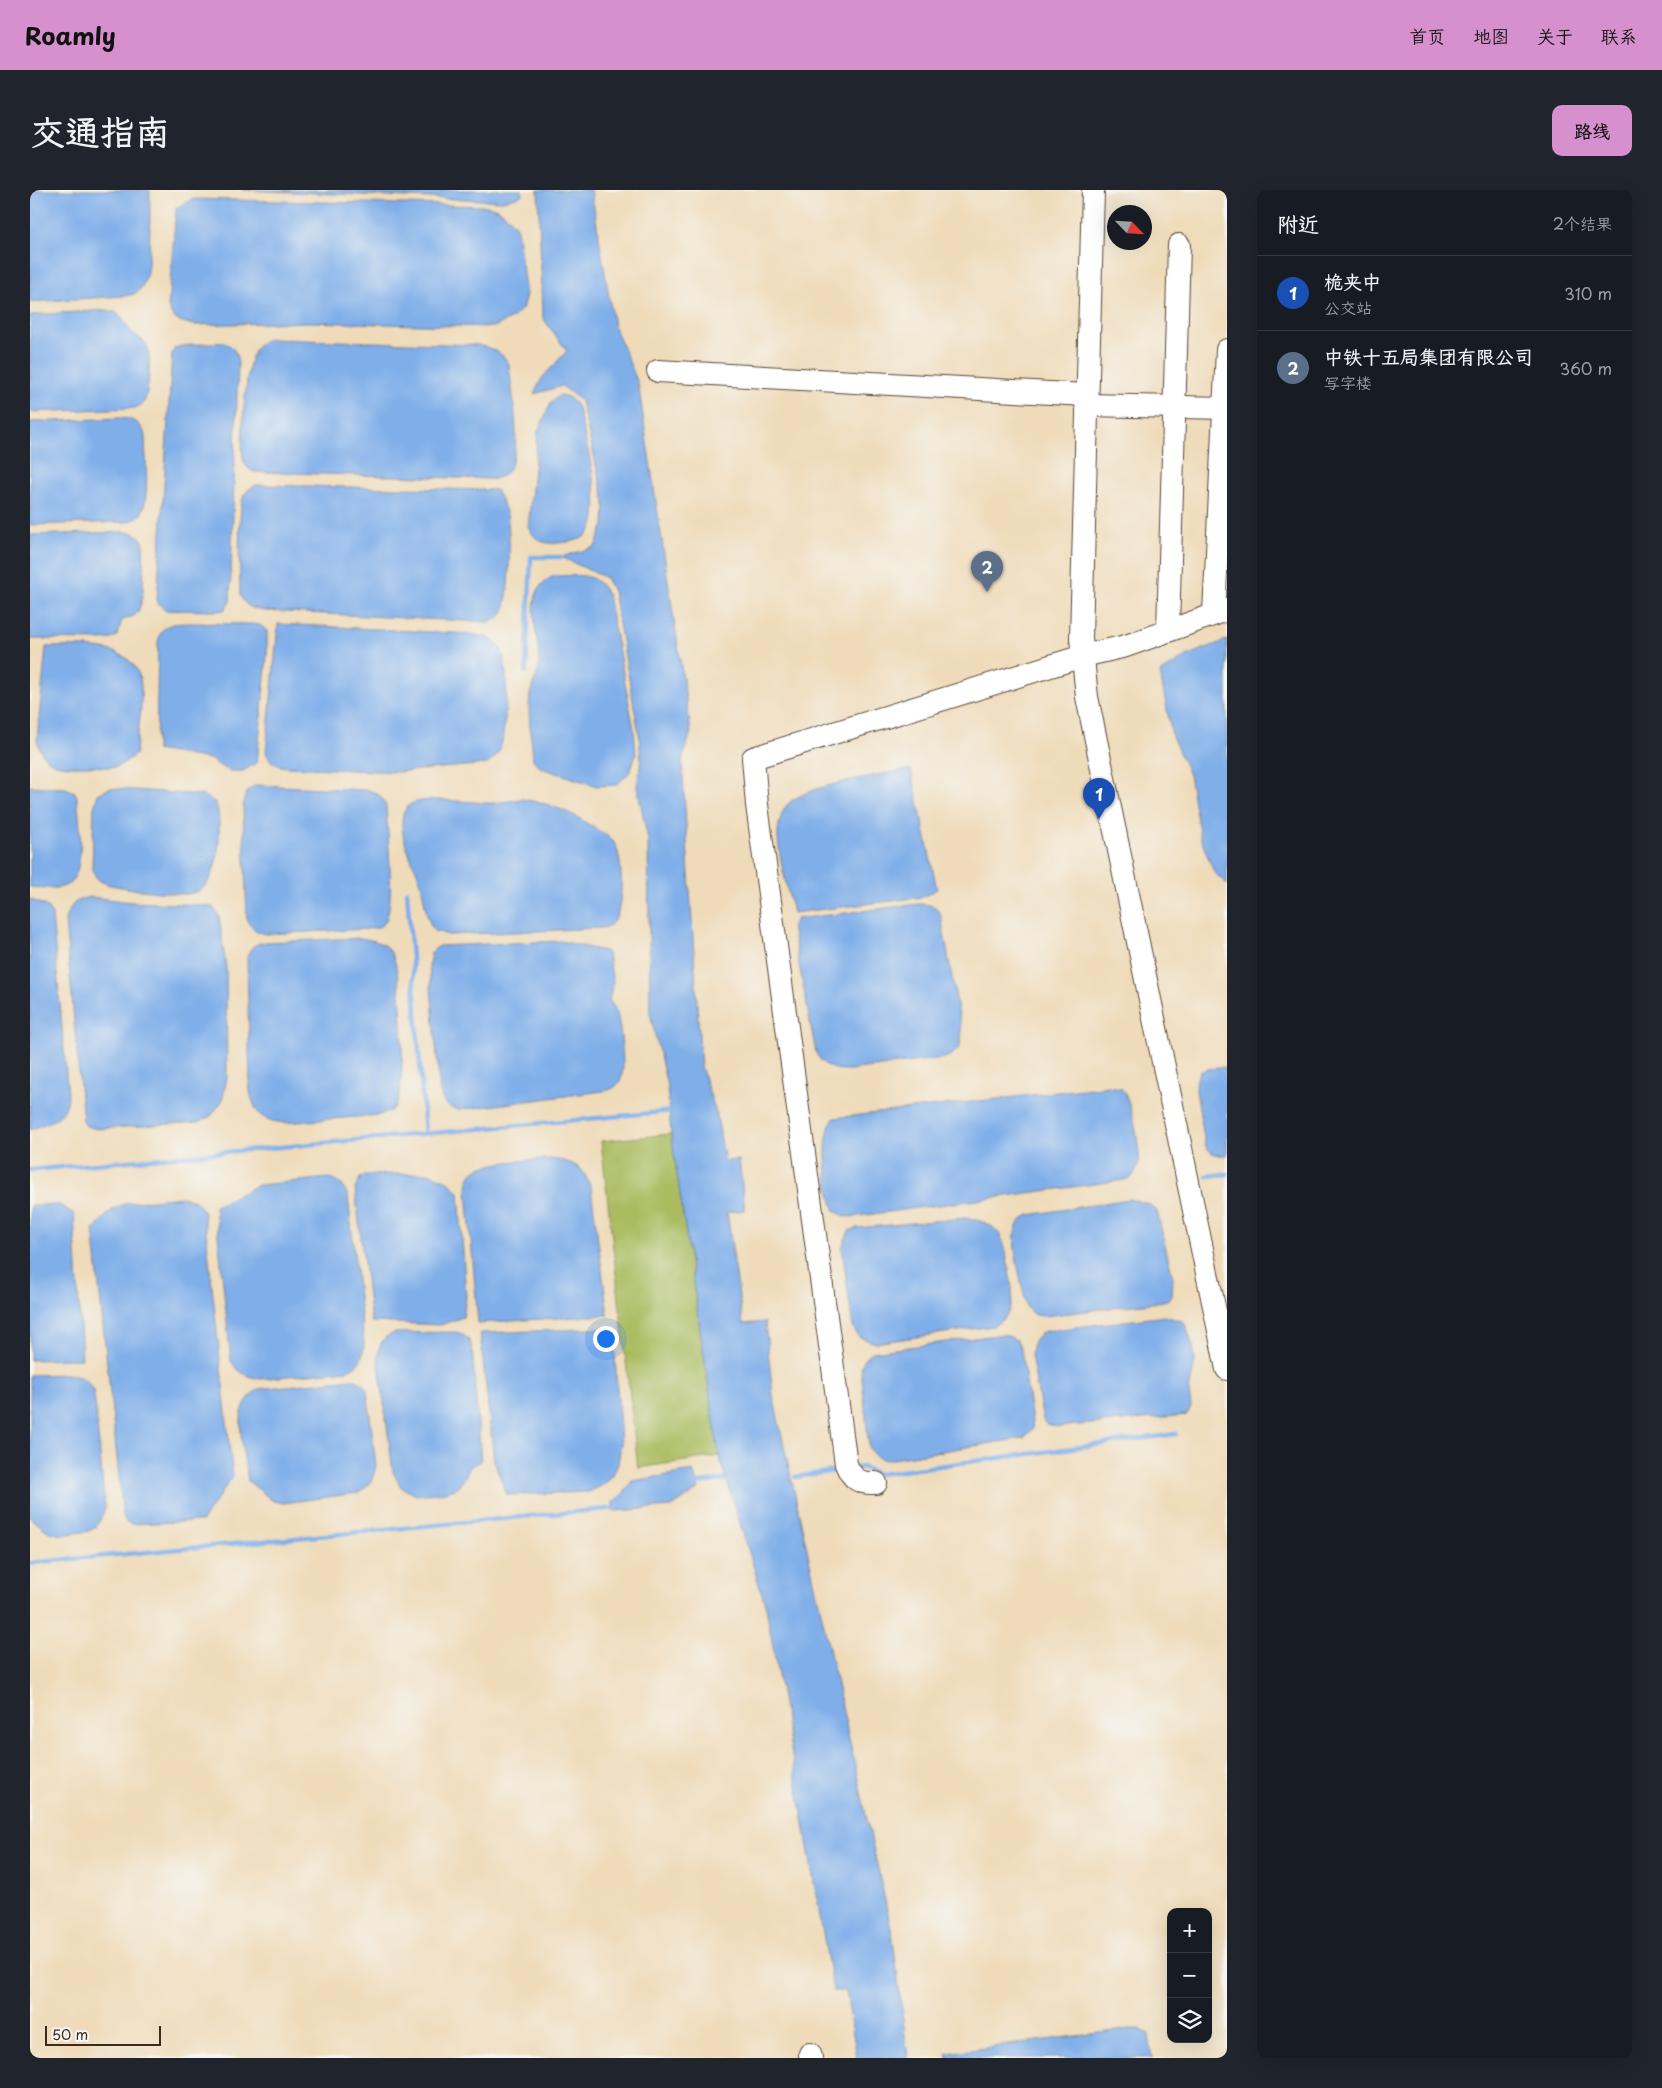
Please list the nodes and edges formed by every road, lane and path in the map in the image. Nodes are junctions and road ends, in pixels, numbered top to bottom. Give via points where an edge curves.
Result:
1 (1093, 190) edge
2 (1178, 245) dead end
3 (1227, 350) edge
4 (658, 371) dead end
5 (1086, 400) junction
6 (1173, 406) junction
7 (1226, 408) edge
8 (1221, 612) edge
9 (1168, 631) junction
10 (1083, 656) junction
11 (1227, 1369) edge
12 (876, 1483) dead end

1 - 5 street
2 - 6 street
3 - 7 street
4 - 5 street
5 - 6 street
5 - 10 street
6 - 7 street
6 - 9 street
7 - 8 street
8 - 9 street
9 - 10 street via 1126,646
10 - 11 street via 1088,697
10 - 12 street via 753,758 846,1464 856,1480

